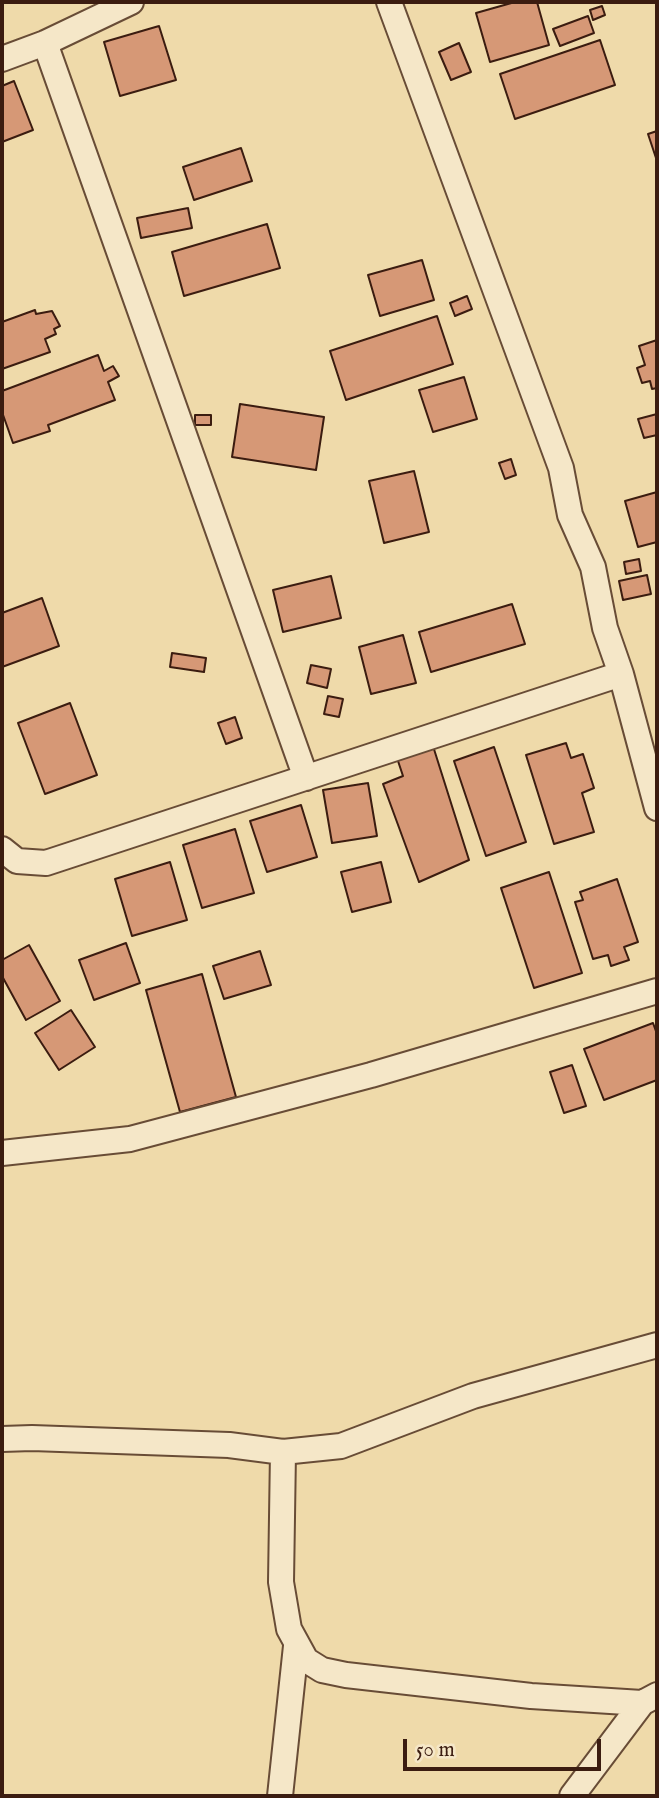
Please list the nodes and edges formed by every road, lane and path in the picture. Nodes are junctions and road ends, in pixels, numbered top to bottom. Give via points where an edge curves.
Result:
1 (131, 2) edge
2 (389, 2) edge
3 (46, 43) junction
4 (2, 60) edge
5 (621, 674) junction
6 (306, 778) junction
7 (657, 808) edge
8 (2, 849) edge
9 (657, 992) edge
10 (2, 1153) edge
11 (657, 1345) edge
12 (2, 1439) edge
13 (283, 1452) junction
14 (296, 1646) junction
15 (650, 1699) edge
16 (280, 1796) edge
17 (572, 1796) edge

1 - 3 street
2 - 5 street via 561,468 570,515 593,567 605,628
3 - 4 street
3 - 6 street
5 - 6 street
5 - 7 street
6 - 8 street via 46,863 17,861
9 - 10 street via 130,1139
11 - 13 street via 473,1396 341,1446
12 - 13 street via 229,1445
13 - 14 street via 281,1582
14 - 15 street via 306,1660 322,1670 346,1675 531,1696
14 - 16 street
15 - 17 street

